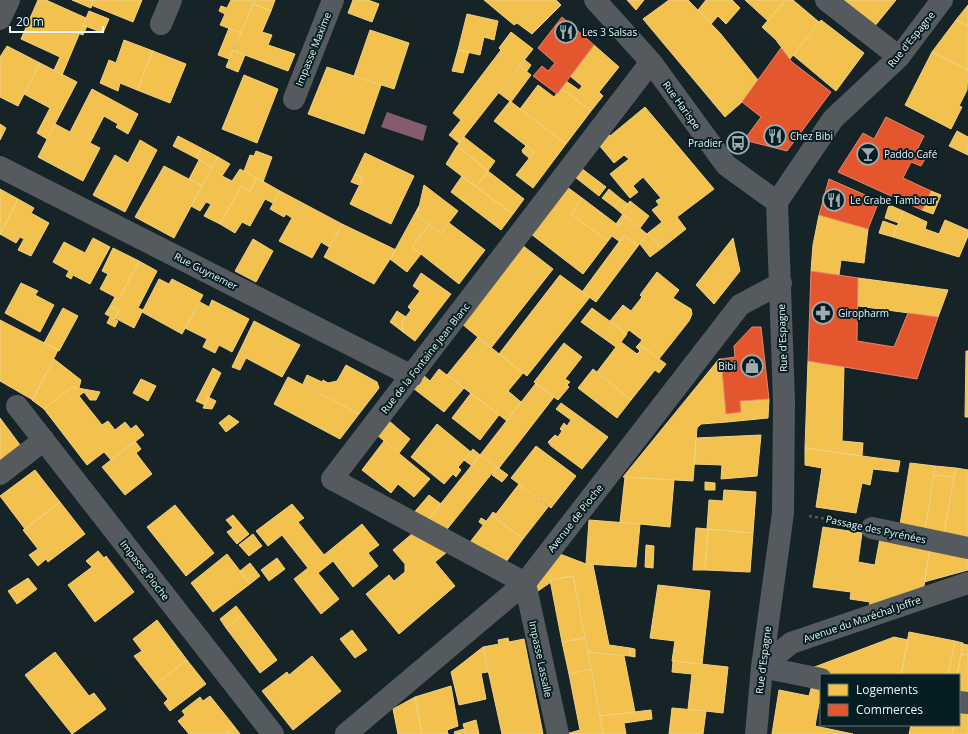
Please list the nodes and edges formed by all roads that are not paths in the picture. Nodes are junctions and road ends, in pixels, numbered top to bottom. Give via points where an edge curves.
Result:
1 (9, 0) edge
2 (171, 0) edge
3 (333, 0) edge
4 (595, 0) edge
5 (826, 0) edge
6 (942, 0) edge
7 (0, 19) edge
8 (161, 24) dead end
9 (899, 58) junction
10 (651, 62) junction
11 (294, 99) dead end
12 (0, 167) edge
13 (777, 202) junction
14 (781, 283) junction
15 (412, 376) junction
16 (17, 406) dead end
17 (44, 440) junction
18 (0, 474) edge
19 (872, 528) road end
20 (968, 548) edge
21 (525, 583) junction
22 (968, 583) edge
23 (762, 667) junction
24 (820, 679) edge
25 (273, 734) edge
26 (346, 734) edge
27 (558, 734) edge
28 (756, 734) edge

1 - 7 street
2 - 8 street
3 - 11 street, Impasse Maxime
4 - 10 street, Rue Harispe
5 - 9 street
6 - 9 street, Rue d'Espagne
9 - 13 street, Rue d'Espagne via 834,119
10 - 13 street, Rue Harispe via 726,165
10 - 15 street, Rue de la Fontaine Jean Blanc
12 - 15 street, Rue Guynemer
13 - 14 street, Rue d'Espagne
14 - 21 street, Avenue de Pioche via 740,305
14 - 23 street, Rue d'Espagne via 783,513
15 - 21 street, Rue de la Fontaine Jean Blanc via 332,478
16 - 17 street, Impasse Pioche
17 - 18 street
17 - 25 street, Impasse Pioche
19 - 20 street, Passage des Pyrénées
21 - 26 street, Avenue de Pioche
21 - 27 street, Impasse Lassalle
22 - 23 street, Avenue du Maréchal Joffre via 791,643
23 - 24 street
23 - 28 street, Rue d'Espagne

